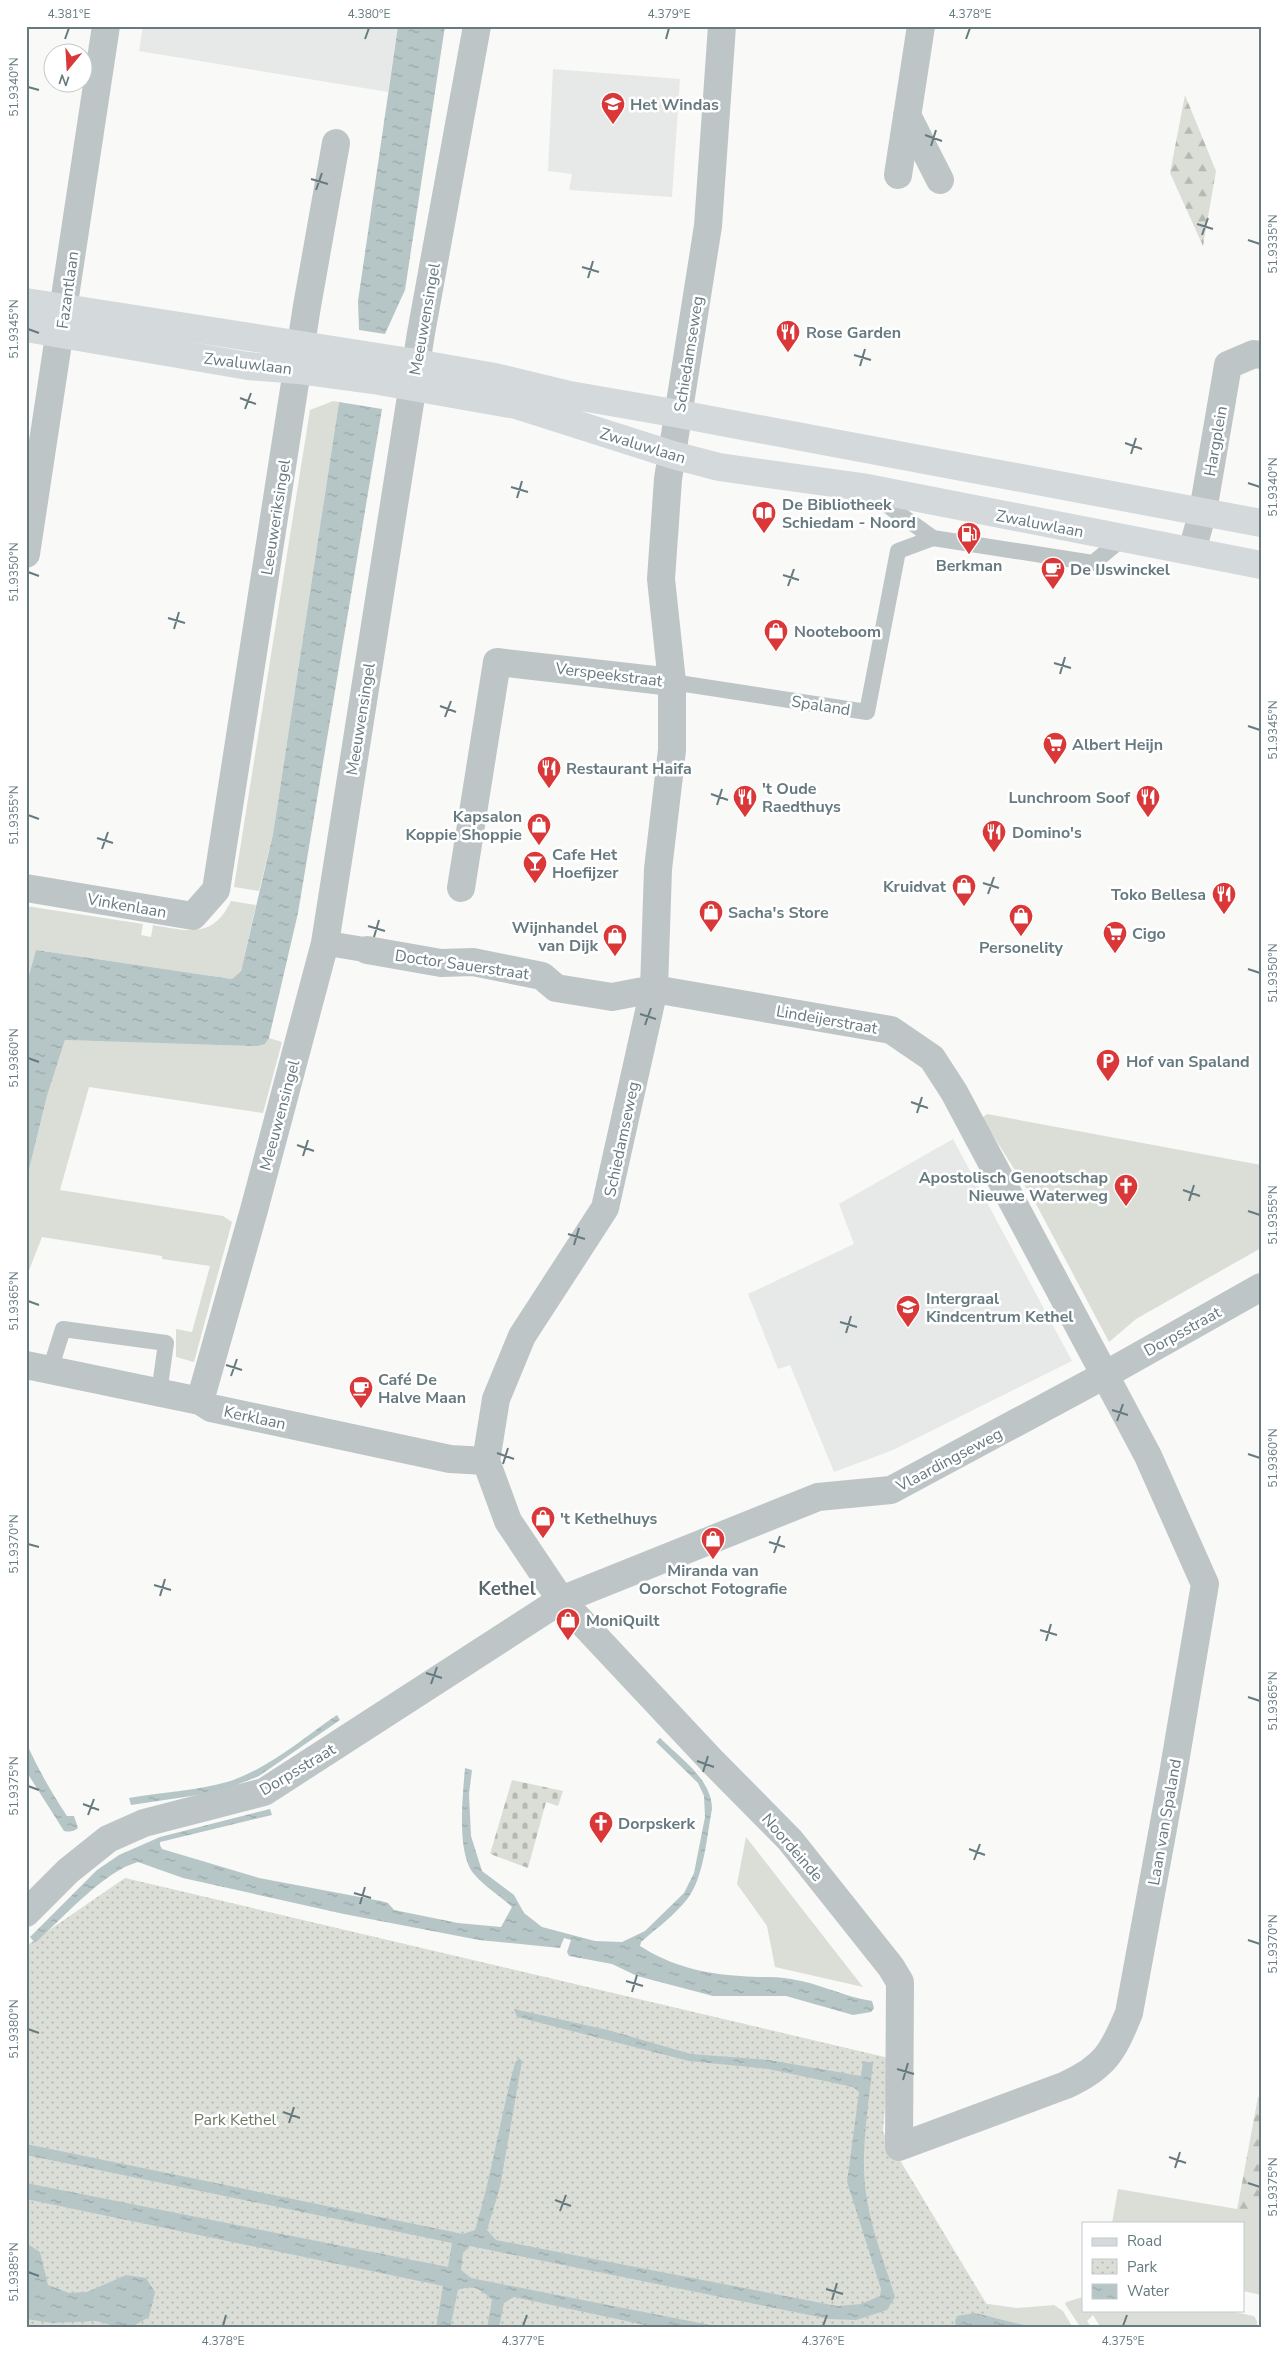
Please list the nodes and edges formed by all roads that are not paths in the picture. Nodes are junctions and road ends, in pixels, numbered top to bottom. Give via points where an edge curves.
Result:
1 (106, 26) edge
2 (477, 26) edge
3 (722, 26) edge
4 (921, 26) edge
5 (907, 115) junction
6 (336, 144) dead end
7 (898, 175) dead end
8 (940, 180) dead end
9 (26, 302) edge
10 (63, 320) junction
11 (26, 328) edge
12 (1261, 355) edge
13 (300, 357) junction
14 (414, 375) junction
15 (679, 414) junction
16 (673, 455) junction
17 (862, 487) junction
18 (1203, 511) junction
19 (1261, 523) edge
20 (933, 538) junction
21 (1122, 539) junction
22 (1192, 551) junction
23 (26, 554) edge
24 (1261, 565) edge
25 (672, 682) junction
26 (26, 888) edge
27 (461, 888) dead end
28 (216, 890) joint
29 (325, 943) junction
30 (367, 950) joint
31 (654, 989) junction
32 (1261, 1287) edge
33 (38, 1368) edge
34 (1103, 1376) junction
35 (159, 1393) junction
36 (200, 1402) junction
37 (486, 1461) junction
38 (561, 1600) junction
39 (26, 1913) edge
40 (899, 2147) joint

1 - 10 street, Fazantlaan
2 - 14 street, Meeuwensingel
3 - 15 street, Schiedamseweg via 708,226
4 - 5 street
5 - 7 street
5 - 8 street
6 - 13 street, Leeuweriksingel
9 - 10 main road, Zwaluwlaan
10 - 11 main road, Zwaluwlaan
10 - 13 main road, Zwaluwlaan
10 - 23 street, Fazantlaan
12 - 18 street, Hargplein via 1254,354 1228,366
13 - 14 main road, Zwaluwlaan
13 - 28 street, Leeuweriksingel
14 - 15 main road, Zwaluwlaan via 495,377 618,405
14 - 16 main road, Zwaluwlaan
14 - 29 street, Meeuwensingel
15 - 16 street, Schiedamseweg
15 - 18 main road, Zwaluwlaan
16 - 17 main road, Zwaluwlaan via 719,467
16 - 25 street, Schiedamseweg via 668,479 661,579
17 - 20 lane
17 - 21 main road, Zwaluwlaan
18 - 19 main road, Zwaluwlaan
18 - 22 street, Hargplein
20 - 21 lane via 1094,563
20 - 25 lane, Spaland via 898,551 867,712
21 - 22 main road, Zwaluwlaan
22 - 24 main road, Zwaluwlaan
25 - 27 street, Verspeekstraat via 497,662
25 - 31 street, Verspeekstraat via 672,750 658,868
26 - 28 street, Vinkenlaan via 193,916
29 - 30 street, Doctor Sauerstraat
29 - 36 street, Meeuwensingel
30 - 31 street, Doctor Sauerstraat via 441,963 473,962 542,976 556,988 612,997
31 - 34 street, Lindeijerstraat via 891,1030 932,1058 954,1092
31 - 37 street, Schiedamseweg via 605,1208 522,1336 496,1399
32 - 34 street, Dorpsstraat
33 - 35 street, Kerklaan
33 - 35 lane via 63,1329 166,1343
34 - 38 street, Vlaardingseweg via 891,1490 818,1497
34 - 40 street, Laan van Spaland via 1148,1456 1205,1584 1129,2013 1118,2041 1103,2063 1086,2076
35 - 36 street, Kerklaan
36 - 37 street, Kerklaan via 211,1408 450,1459
37 - 38 street, Schiedamseweg via 508,1522
38 - 39 street, Dorpsstraat via 264,1792 144,1823 108,1839 68,1871
38 - 40 street, Noordeinde via 790,1840 891,1967 900,1982

